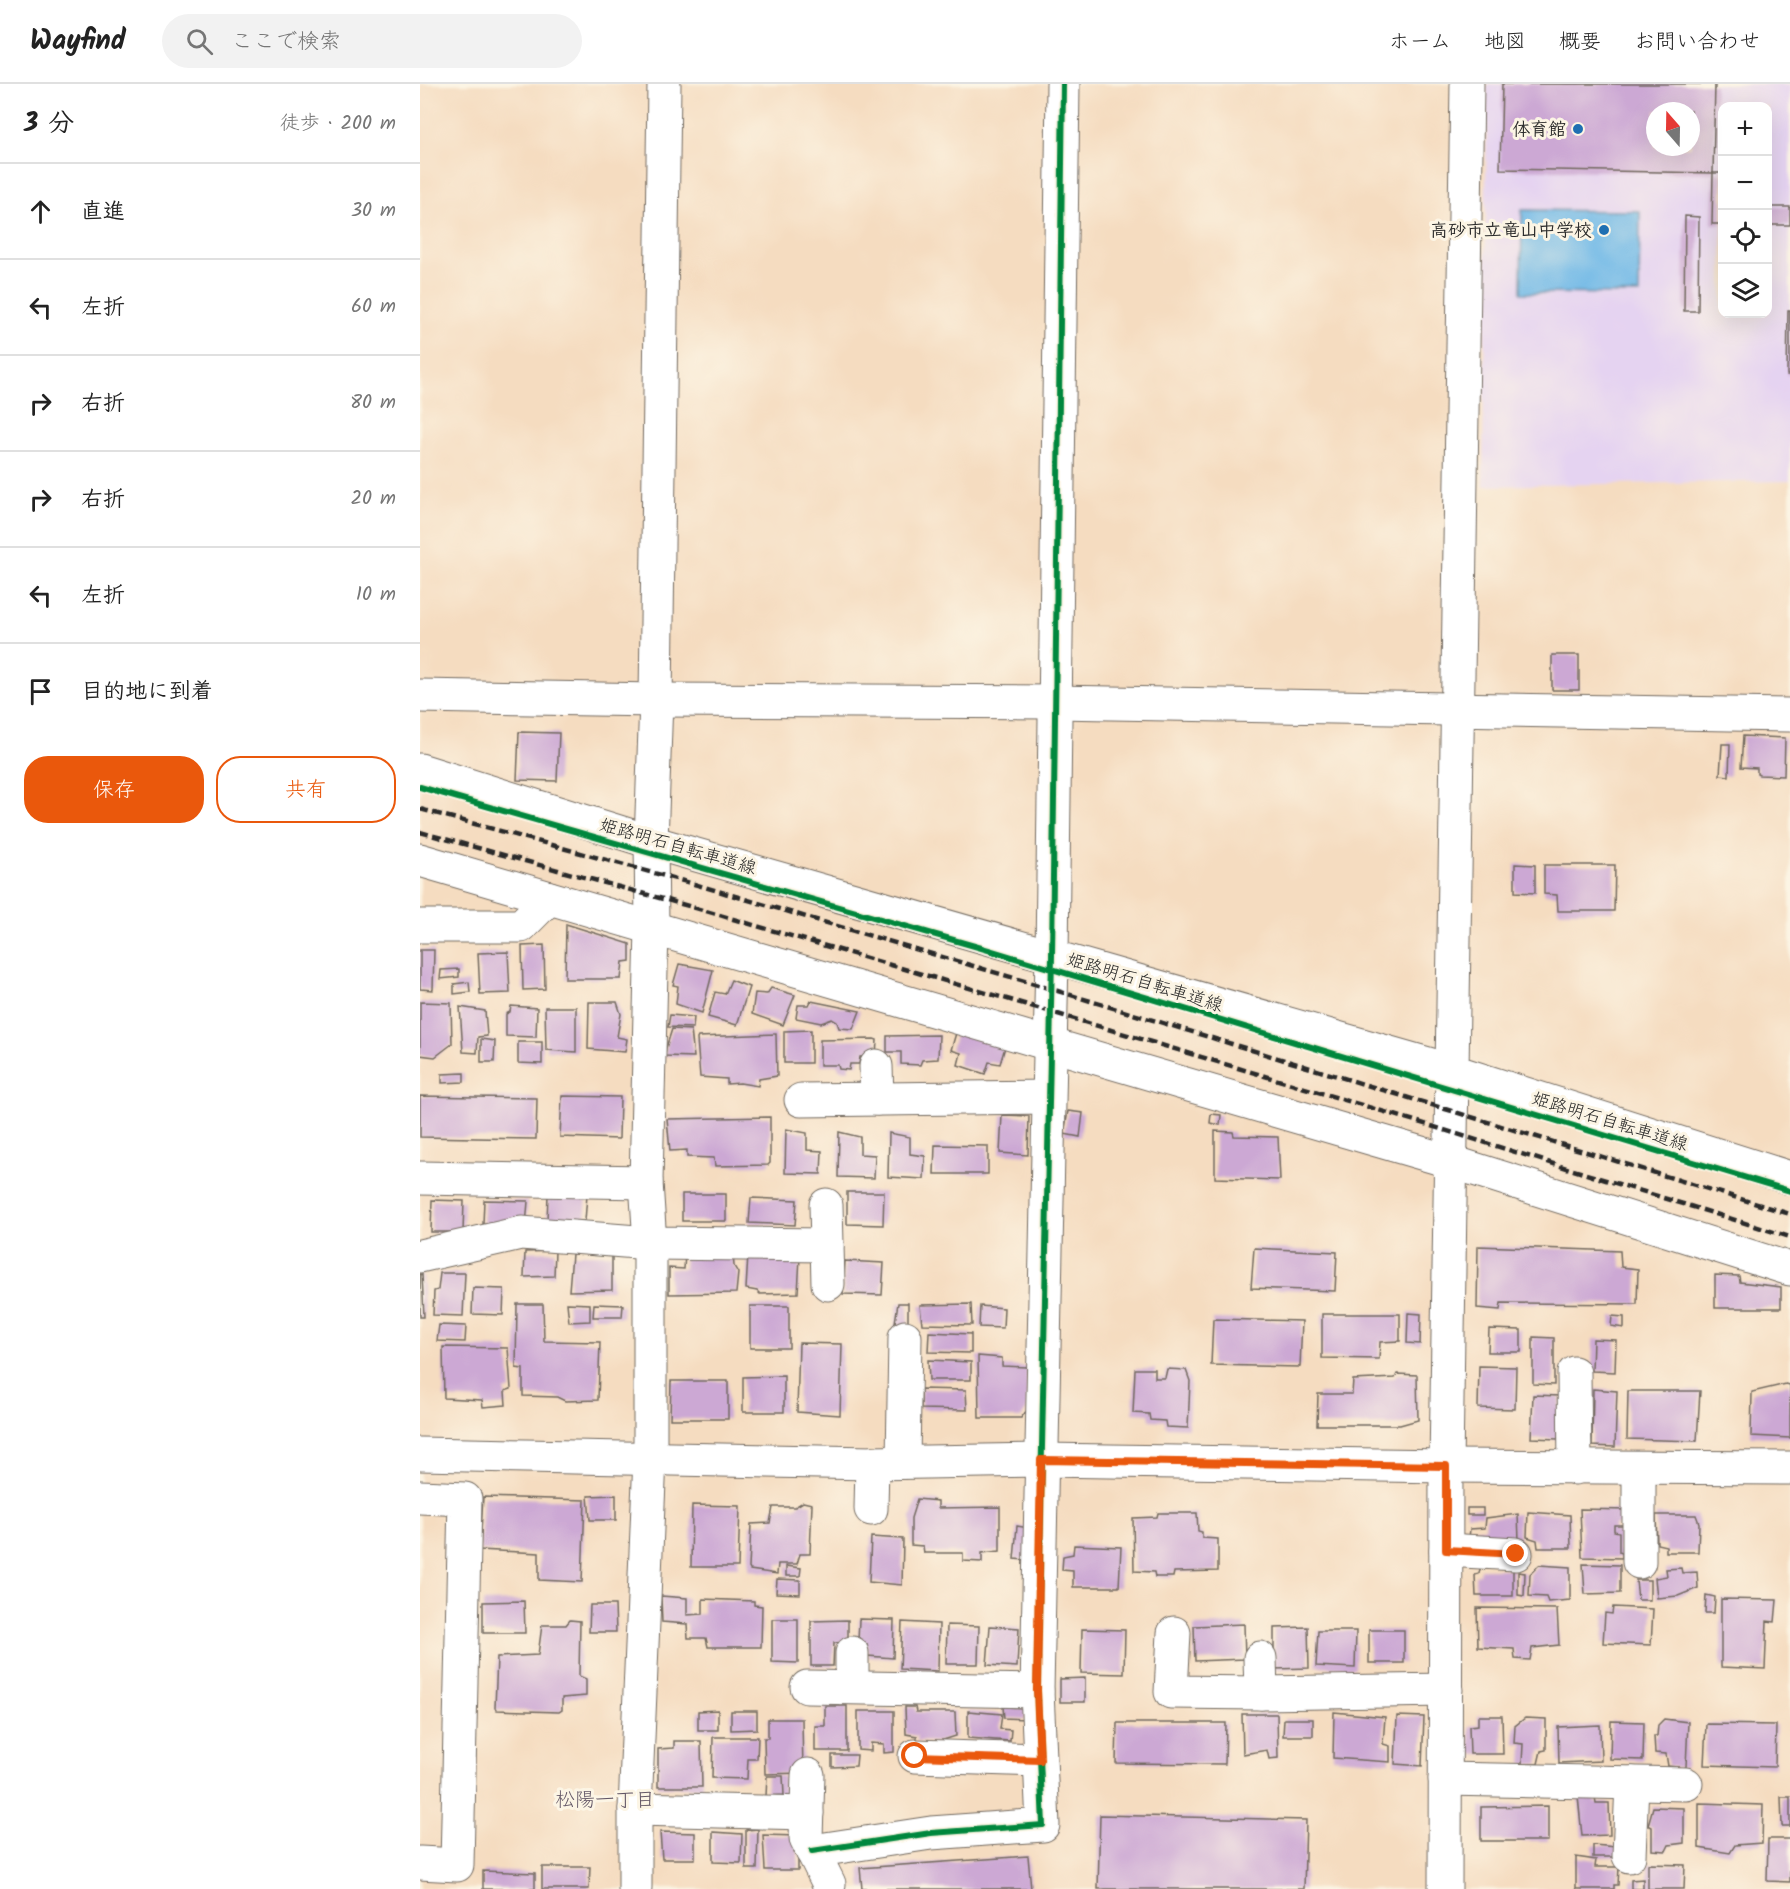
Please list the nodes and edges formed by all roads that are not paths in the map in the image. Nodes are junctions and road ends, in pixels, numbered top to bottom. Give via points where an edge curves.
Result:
1 (664, 84) edge
2 (1063, 84) edge
3 (1467, 84) edge
4 (420, 696) edge
5 (656, 700) junction
6 (1054, 702) junction
7 (1459, 709) junction
8 (1790, 714) edge
9 (420, 770) edge
10 (651, 842) junction
11 (420, 860) edge
12 (549, 898) junction
13 (420, 926) edge
14 (652, 927) junction
15 (1052, 956) junction
16 (1049, 1044) junction
17 (876, 1066) dead end
18 (1453, 1071) junction
19 (1048, 1097) junction
20 (877, 1099) junction
21 (801, 1100) dead end
22 (1452, 1162) junction
23 (420, 1178) edge
24 (1790, 1178) edge
25 (646, 1182) junction
26 (826, 1205) dead end
27 (650, 1243) junction
28 (827, 1245) junction
29 (420, 1256) edge
30 (1790, 1269) edge
31 (828, 1284) dead end
32 (905, 1337) dead end
33 (1574, 1373) dead end
34 (420, 1454) edge
35 (650, 1458) junction
36 (1041, 1460) junction
37 (887, 1463) junction
38 (1446, 1466) junction
39 (1575, 1467) junction
40 (1639, 1468) junction
41 (1790, 1468) edge
42 (420, 1497) edge
43 (871, 1509) dead end
44 (1446, 1550) junction
45 (1516, 1554) dead end
46 (1639, 1562) dead end
47 (1173, 1633) dead end
48 (852, 1653) dead end
49 (1260, 1658) dead end
50 (807, 1687) dead end
51 (852, 1687) junction
52 (1037, 1690) junction
53 (1446, 1690) junction
54 (1261, 1693) junction
55 (915, 1756) dead end
56 (1040, 1760) junction
57 (807, 1775) dead end
58 (1446, 1779) junction
59 (1632, 1783) junction
60 (1686, 1784) dead end
61 (636, 1809) junction
62 (807, 1813) junction
63 (813, 1851) junction
64 (1629, 1856) dead end
65 (420, 1863) edge
66 (829, 1884) dead end
67 (636, 1889) edge
68 (1445, 1889) edge

1 - 5 street
2 - 6 street
3 - 7 street
4 - 5 street
5 - 6 street
5 - 10 street
6 - 7 street
6 - 15 street
7 - 8 street
7 - 18 street
9 - 10 street
10 - 14 street
10 - 15 street
11 - 12 street
12 - 13 street via 521,926
12 - 14 street
14 - 16 street
14 - 25 street
15 - 16 street
15 - 18 street
16 - 19 street
16 - 22 street
17 - 20 street
18 - 22 street
18 - 24 street
19 - 20 street
19 - 36 street
20 - 21 street
22 - 30 street
22 - 38 street
23 - 25 street
25 - 27 street
26 - 28 street
27 - 28 street
27 - 29 street via 521,1233
27 - 35 street
28 - 31 street
32 - 37 street
33 - 39 street
34 - 35 street
35 - 37 street
35 - 61 street
36 - 37 street
36 - 38 street
36 - 52 street
37 - 43 street
38 - 39 street
38 - 44 street
39 - 40 street
40 - 41 street
40 - 46 street
42 - 65 street via 465,1498 457,1865
44 - 45 street
44 - 53 street
47 - 54 street via 1171,1692
48 - 51 street
49 - 54 street
50 - 51 street
51 - 52 street
52 - 56 street
53 - 54 street
53 - 58 street
55 - 56 street
56 - 63 street via 1043,1825 932,1833
57 - 62 street
58 - 59 street
58 - 68 street
59 - 60 street
59 - 64 street
61 - 62 street
61 - 67 street
62 - 63 street via 807,1838
63 - 66 street

